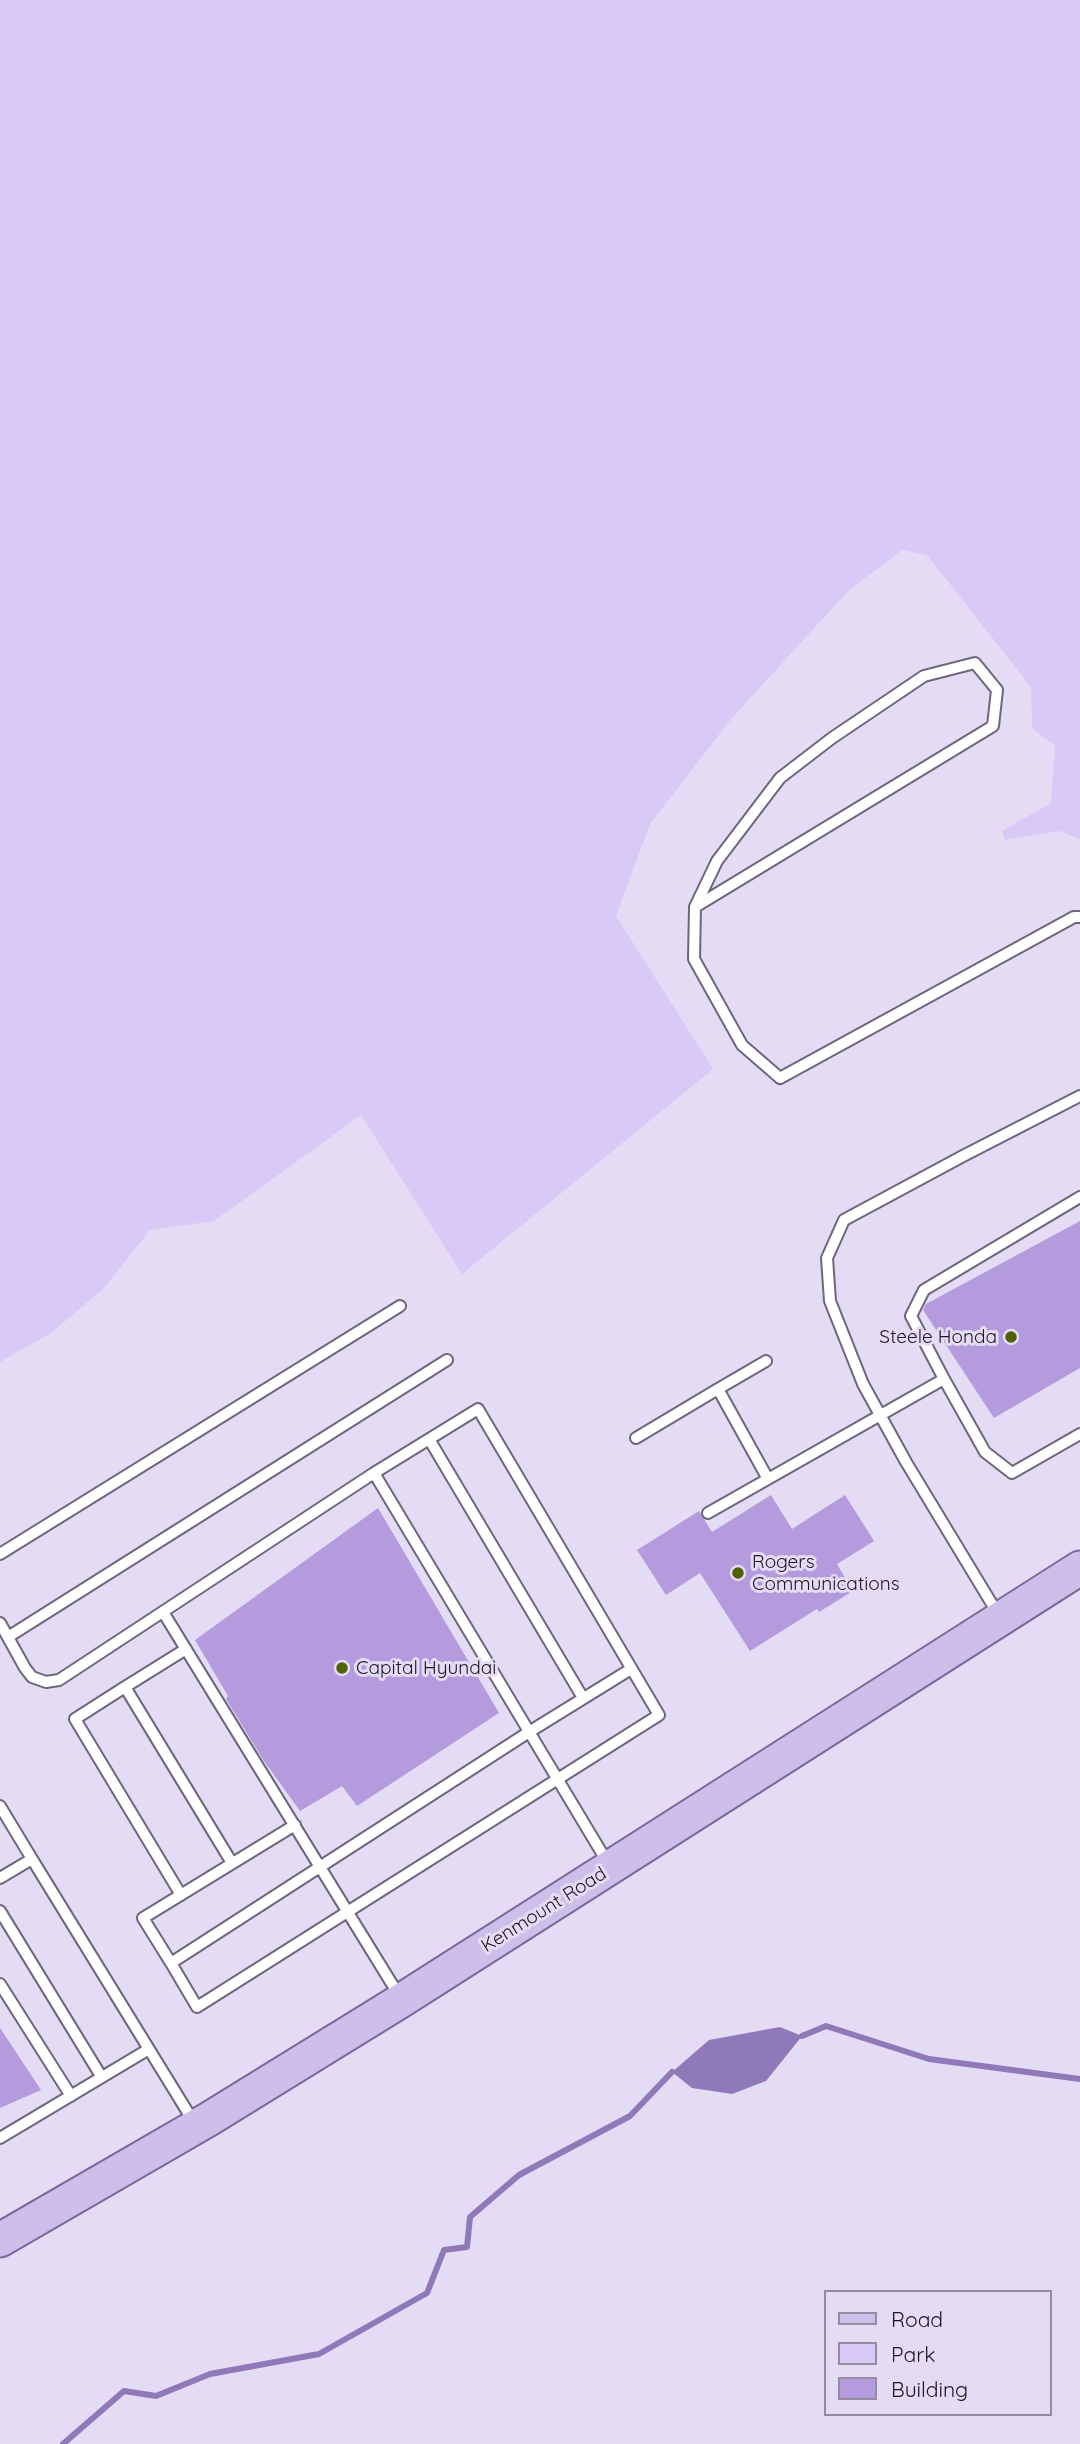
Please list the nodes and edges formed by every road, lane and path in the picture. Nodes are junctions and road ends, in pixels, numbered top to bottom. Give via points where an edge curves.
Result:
1 (695, 907) junction
2 (1080, 917) edge
3 (1080, 1096) edge
4 (1080, 1197) edge
5 (400, 1306) dead end
6 (447, 1360) dead end
7 (765, 1361) dead end
8 (944, 1379) junction
9 (718, 1389) junction
10 (880, 1415) junction
11 (1080, 1434) edge
12 (636, 1438) dead end
13 (429, 1439) junction
14 (374, 1473) junction
15 (768, 1479) junction
16 (708, 1513) dead end
17 (0, 1554) edge
18 (1080, 1568) edge
19 (163, 1612) junction
20 (1001, 1619) junction
21 (0, 1623) edge
22 (8, 1637) junction
23 (186, 1649) junction
24 (631, 1669) junction
25 (125, 1687) junction
26 (583, 1699) junction
27 (529, 1732) junction
28 (558, 1779) junction
29 (0, 1805) edge
30 (295, 1825) junction
31 (32, 1859) junction
32 (232, 1863) junction
33 (320, 1866) junction
34 (611, 1867) junction
35 (0, 1878) edge
36 (181, 1895) junction
37 (0, 1911) edge
38 (349, 1913) junction
39 (171, 1963) junction
40 (0, 1984) edge
41 (402, 2000) junction
42 (149, 2049) junction
43 (102, 2076) junction
44 (71, 2096) junction
45 (197, 2126) junction
46 (0, 2138) edge
47 (0, 2240) edge

1 - 1 lane via 993,726 997,690 975,663 924,676 832,738 780,778 717,861
1 - 2 lane via 694,959 742,1045 780,1078
3 - 10 lane via 844,1220 827,1258 830,1301
4 - 8 lane via 924,1290 911,1316
5 - 17 lane
6 - 22 lane
7 - 9 lane
8 - 10 lane
8 - 11 lane via 985,1452 1012,1473
9 - 12 lane
9 - 15 lane
10 - 15 lane
10 - 20 lane
13 - 14 lane
13 - 24 lane via 478,1409
13 - 26 lane
14 - 19 lane
14 - 27 lane
15 - 16 lane
18 - 20 main road, Kenmount Road
19 - 22 lane via 59,1680 33,1677
19 - 23 lane
20 - 34 main road, Kenmount Road
21 - 22 lane
23 - 25 lane
23 - 30 lane
24 - 26 lane
24 - 28 lane via 659,1715
25 - 32 lane
25 - 36 lane via 75,1720
26 - 27 lane
27 - 28 lane
27 - 33 lane
28 - 34 lane
28 - 38 lane
29 - 31 lane
30 - 32 lane
30 - 33 lane
31 - 35 lane
31 - 42 lane
32 - 36 lane
33 - 38 lane
33 - 39 lane
34 - 41 main road, Kenmount Road
36 - 39 lane via 143,1917
37 - 43 lane
38 - 39 lane via 197,2007
38 - 41 lane
40 - 44 lane
41 - 45 main road, Kenmount Road
42 - 43 lane
42 - 45 lane
43 - 44 lane
44 - 46 lane
45 - 47 main road, Kenmount Road

